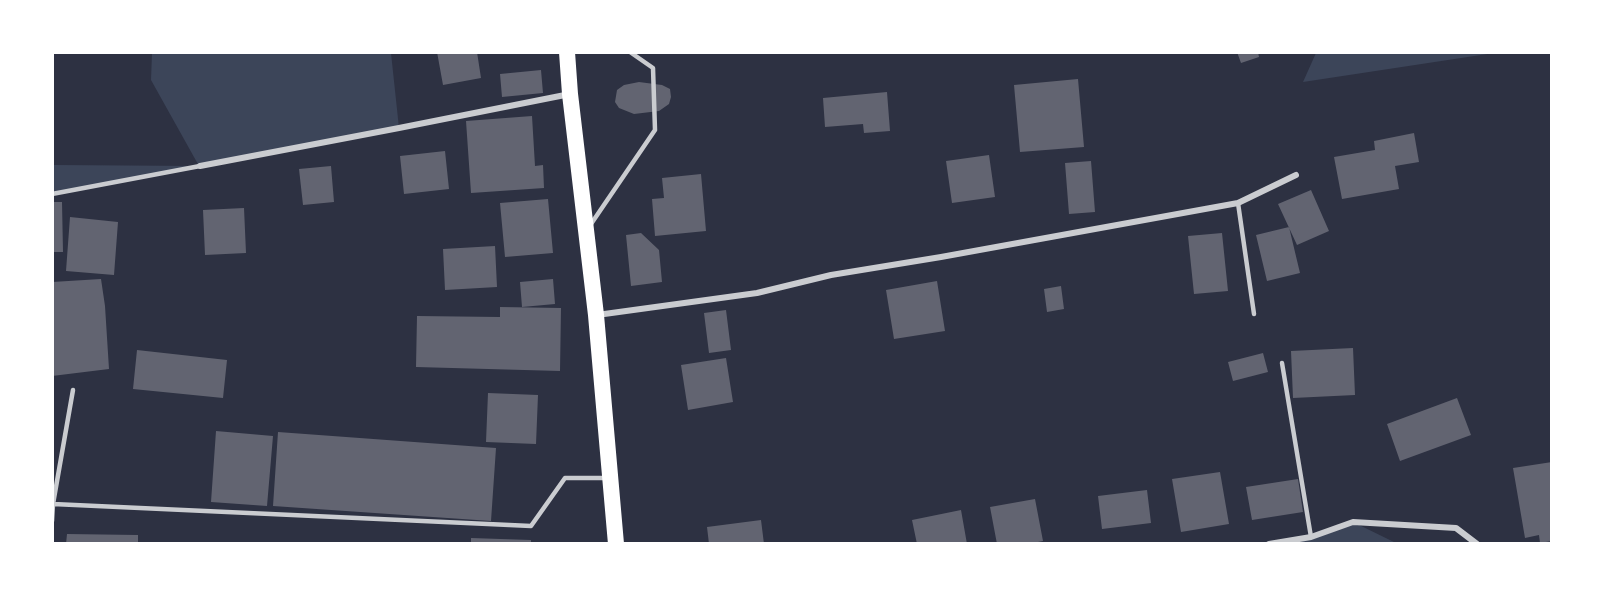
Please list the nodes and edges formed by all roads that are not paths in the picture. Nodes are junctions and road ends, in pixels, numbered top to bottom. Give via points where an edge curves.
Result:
1 (567, 52) edge
2 (630, 52) edge
3 (570, 94) junction
4 (200, 166) joint
5 (1296, 175) dead end
6 (52, 194) edge
7 (1238, 203) junction
8 (586, 231) junction
9 (1254, 314) dead end
10 (596, 315) junction
11 (1282, 363) dead end
12 (73, 390) dead end
13 (610, 478) junction
14 (53, 504) edge
15 (52, 521) edge
16 (1311, 537) junction
17 (616, 543) edge
18 (1269, 543) edge
19 (1477, 543) edge

1 - 3 highway
2 - 8 lane via 653,68 655,130
3 - 4 street
3 - 8 highway
4 - 6 lane
5 - 7 street
7 - 9 lane
7 - 10 street via 831,274 757,293
8 - 10 highway
10 - 13 highway
11 - 16 lane
12 - 14 lane
13 - 14 lane via 565,478 531,526
13 - 17 highway
14 - 15 lane
16 - 18 street
16 - 19 street via 1353,522 1456,528

